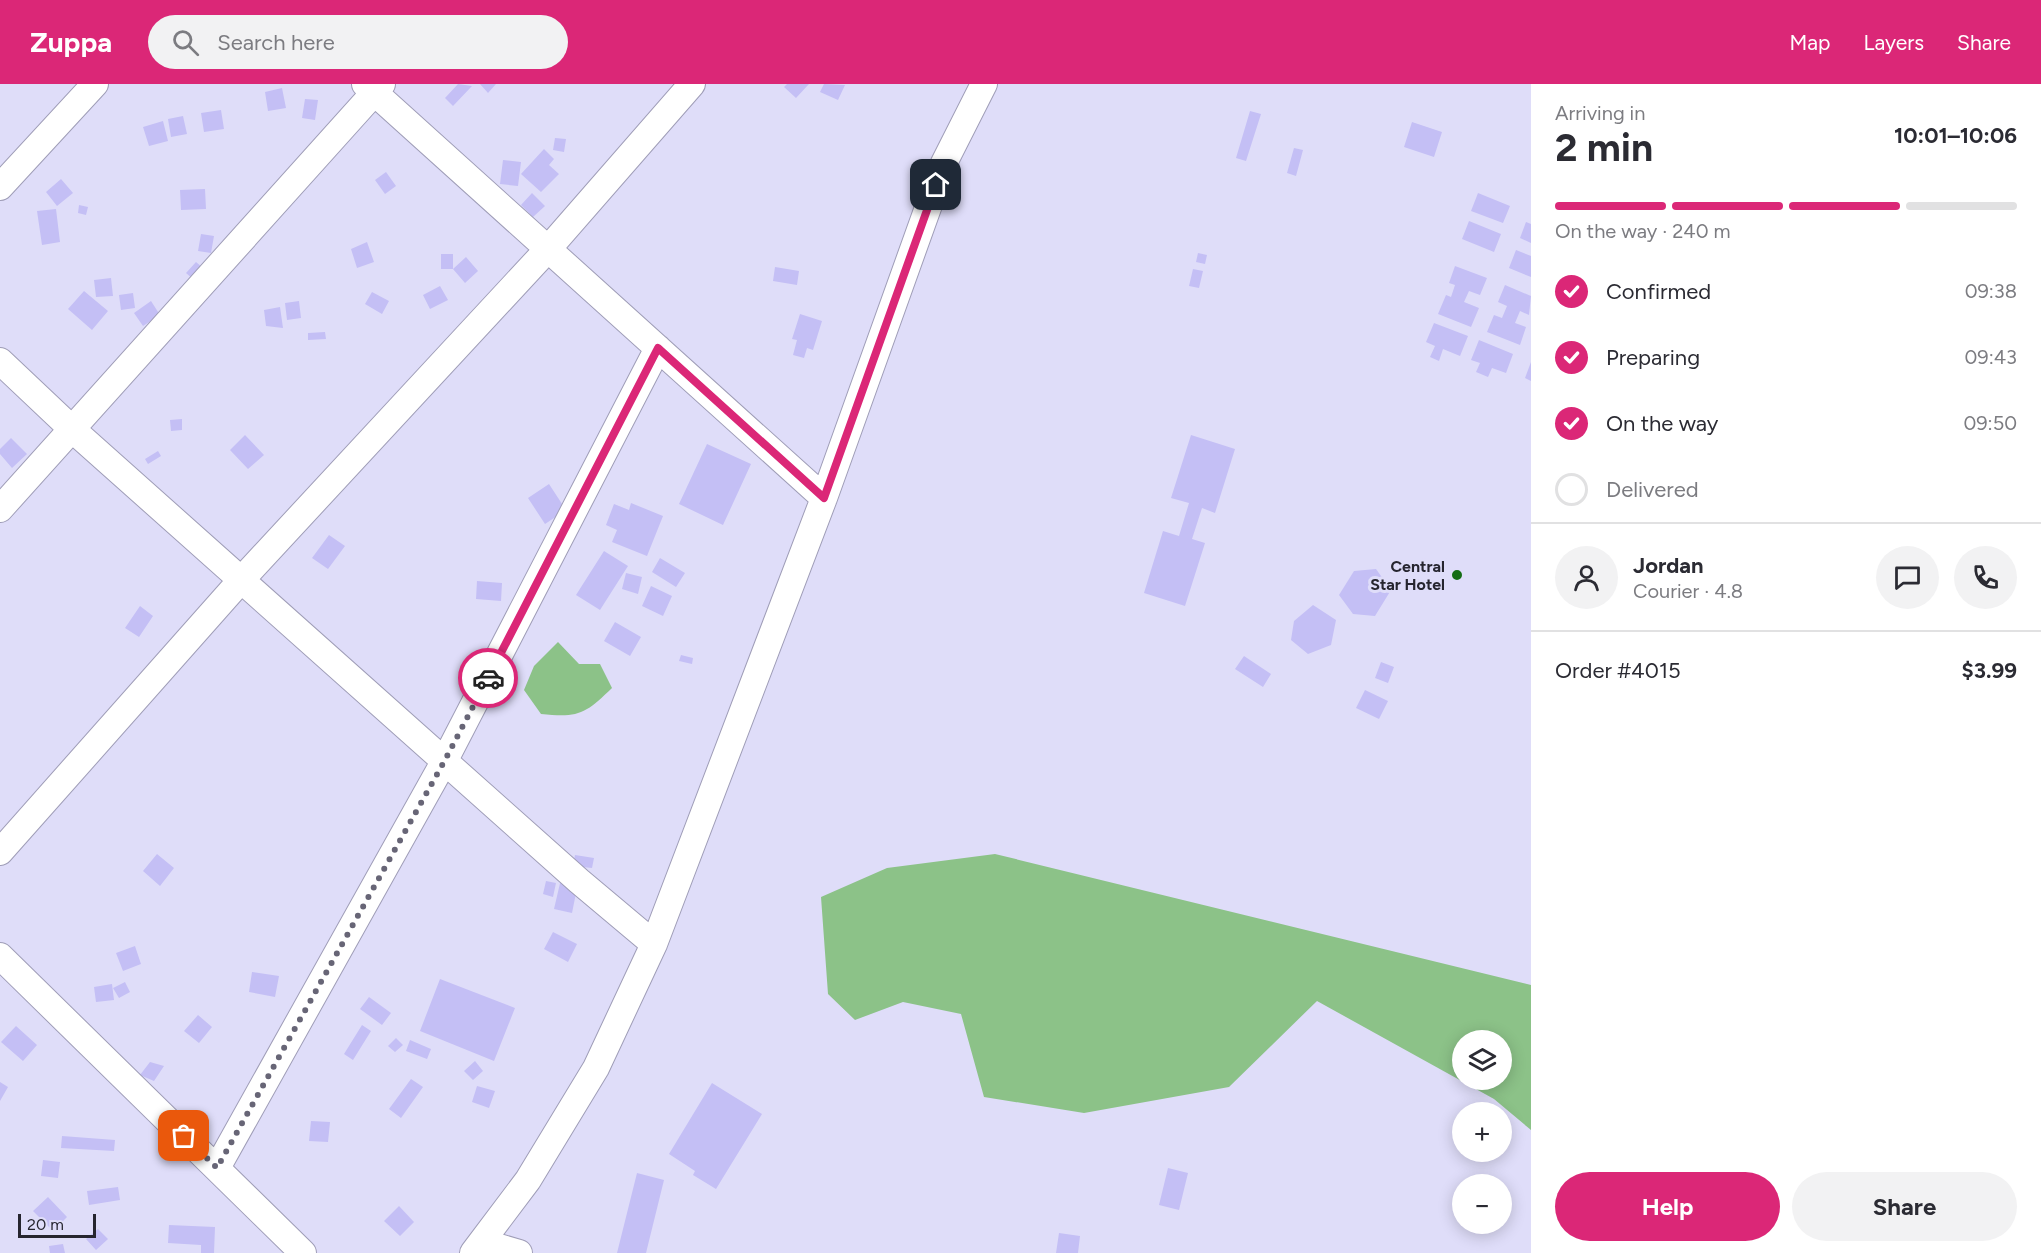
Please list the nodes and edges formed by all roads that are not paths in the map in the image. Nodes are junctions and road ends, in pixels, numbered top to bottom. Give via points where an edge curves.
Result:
1 (95, 84) edge
2 (692, 84) edge
3 (984, 84) edge
4 (374, 87) edge
5 (0, 187) edge
6 (548, 249) junction
7 (658, 348) junction
8 (0, 361) edge
9 (73, 430) junction
10 (824, 498) junction
11 (0, 509) edge
12 (242, 579) junction
13 (445, 760) junction
14 (0, 852) edge
15 (654, 945) junction
16 (0, 956) edge
17 (217, 1168) junction
18 (477, 1247) edge
19 (303, 1253) edge
20 (519, 1253) edge

1 - 5 street
2 - 6 street
3 - 10 street via 944,163
4 - 6 street
4 - 9 street
6 - 7 street
6 - 12 street
7 - 10 street
7 - 13 street
8 - 9 street
9 - 11 street
9 - 12 street
10 - 15 street
12 - 13 street
12 - 14 street
13 - 15 street
13 - 17 street
15 - 18 street via 596,1068 528,1180
16 - 17 street
17 - 19 street
18 - 20 street

